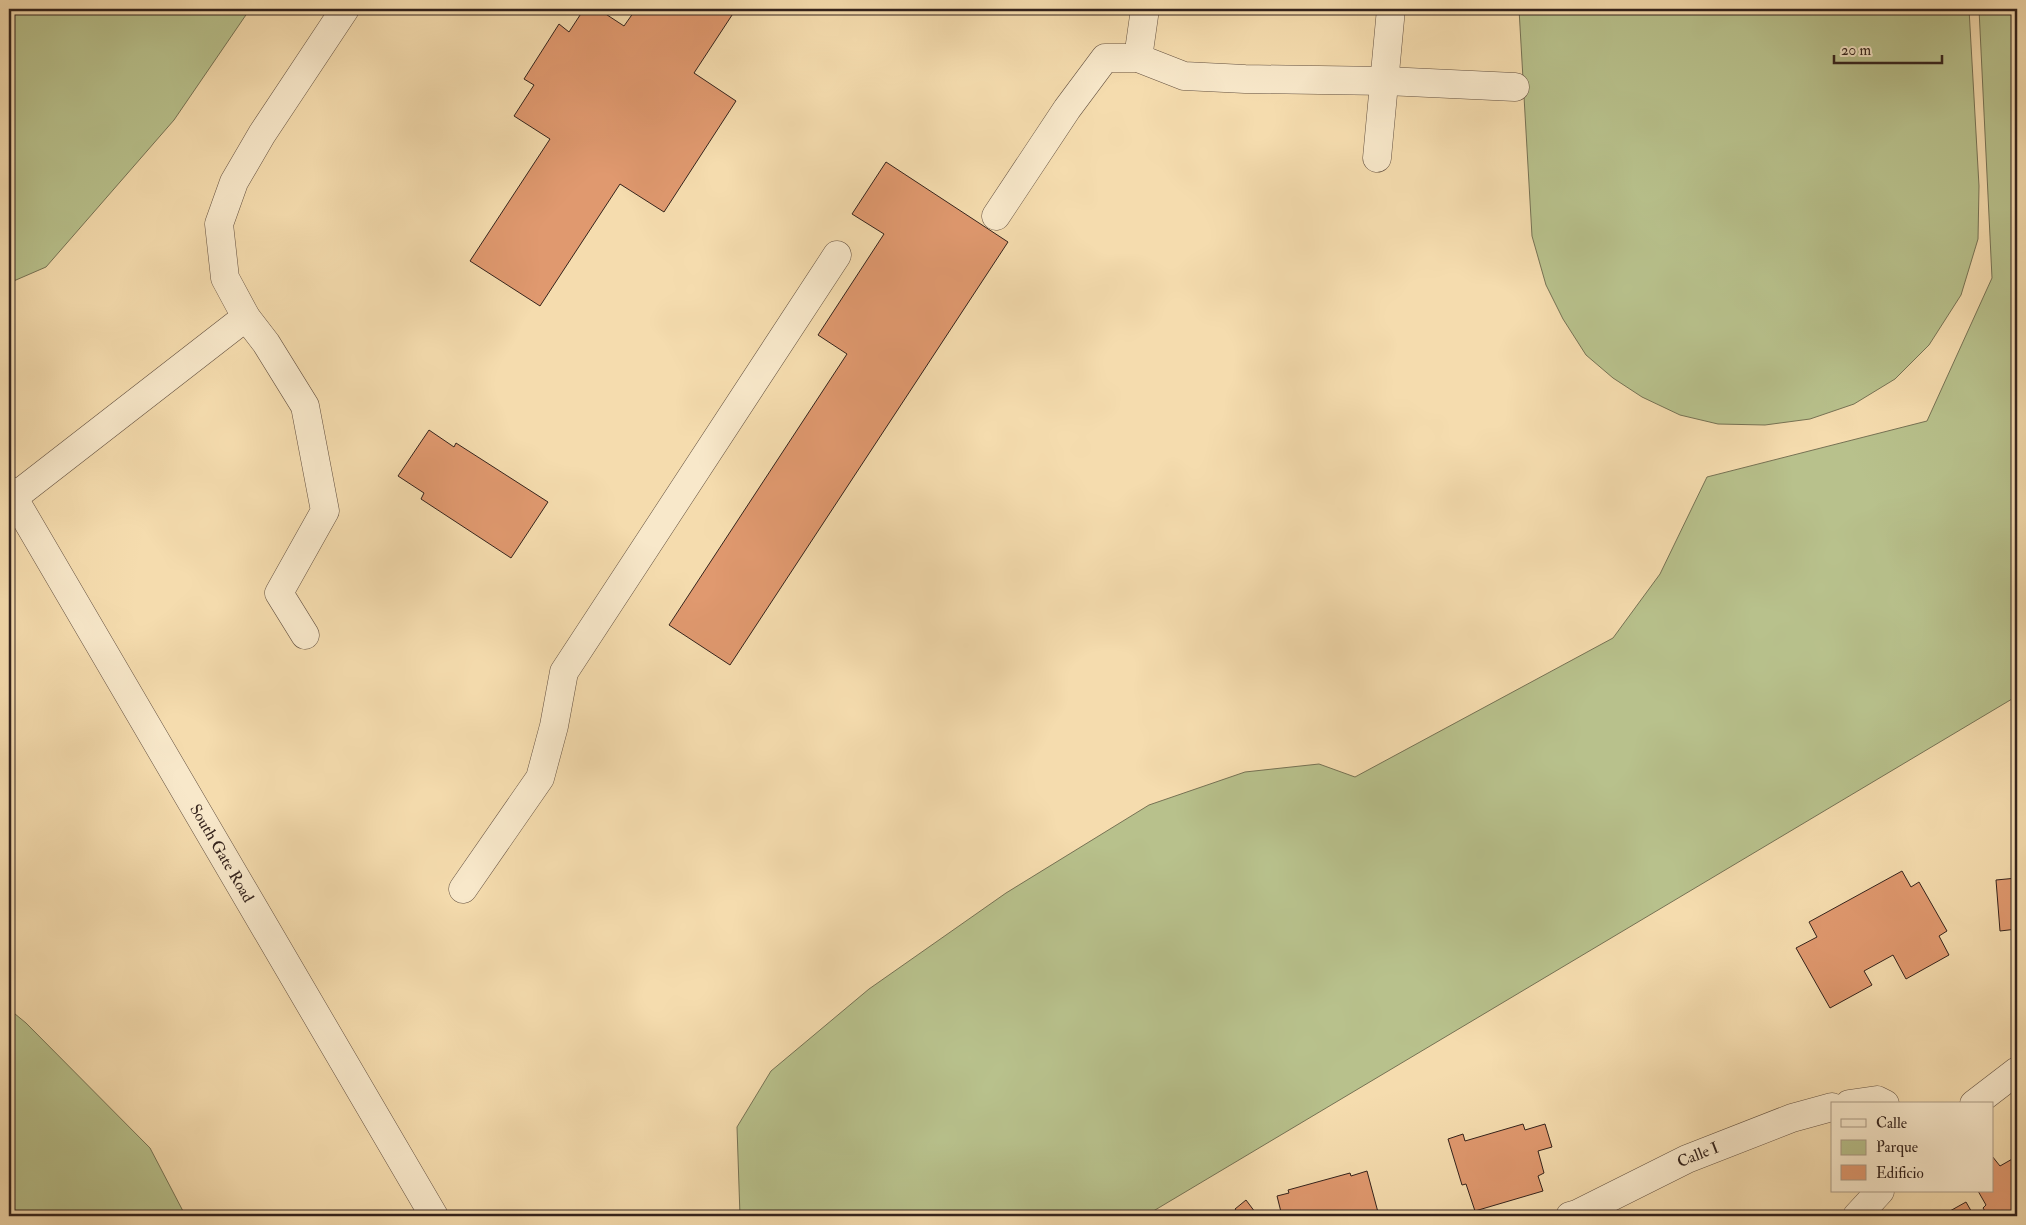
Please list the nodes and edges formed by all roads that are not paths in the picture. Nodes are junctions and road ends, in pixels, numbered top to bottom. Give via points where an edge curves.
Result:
1 (345, 9) edge
2 (1145, 9) edge
3 (1391, 9) edge
4 (1138, 58) junction
5 (1386, 81) junction
6 (1515, 87) dead end
7 (1377, 158) dead end
8 (996, 216) dead end
9 (837, 255) dead end
10 (246, 317) junction
11 (10, 495) edge
12 (305, 635) dead end
13 (463, 888) dead end
14 (2017, 1071) edge
15 (1863, 1102) edge
16 (1881, 1102) edge
17 (1977, 1102) edge
18 (1831, 1107) edge
19 (1879, 1192) edge
20 (434, 1216) edge
21 (1570, 1216) edge
22 (1856, 1216) edge

1 - 10 street via 262,134 234,182 219,224 225,278
2 - 4 street
3 - 5 street
4 - 5 street via 1184,76
4 - 8 street via 1105,58 1066,109
5 - 6 street
5 - 7 street
9 - 13 street via 564,672 540,778
10 - 11 street
10 - 12 street via 305,406 325,511 279,593
11 - 20 street, South Gate Road
14 - 17 street
15 - 16 street
18 - 21 street, Calle I via 1792,1118 1687,1159
19 - 22 street

